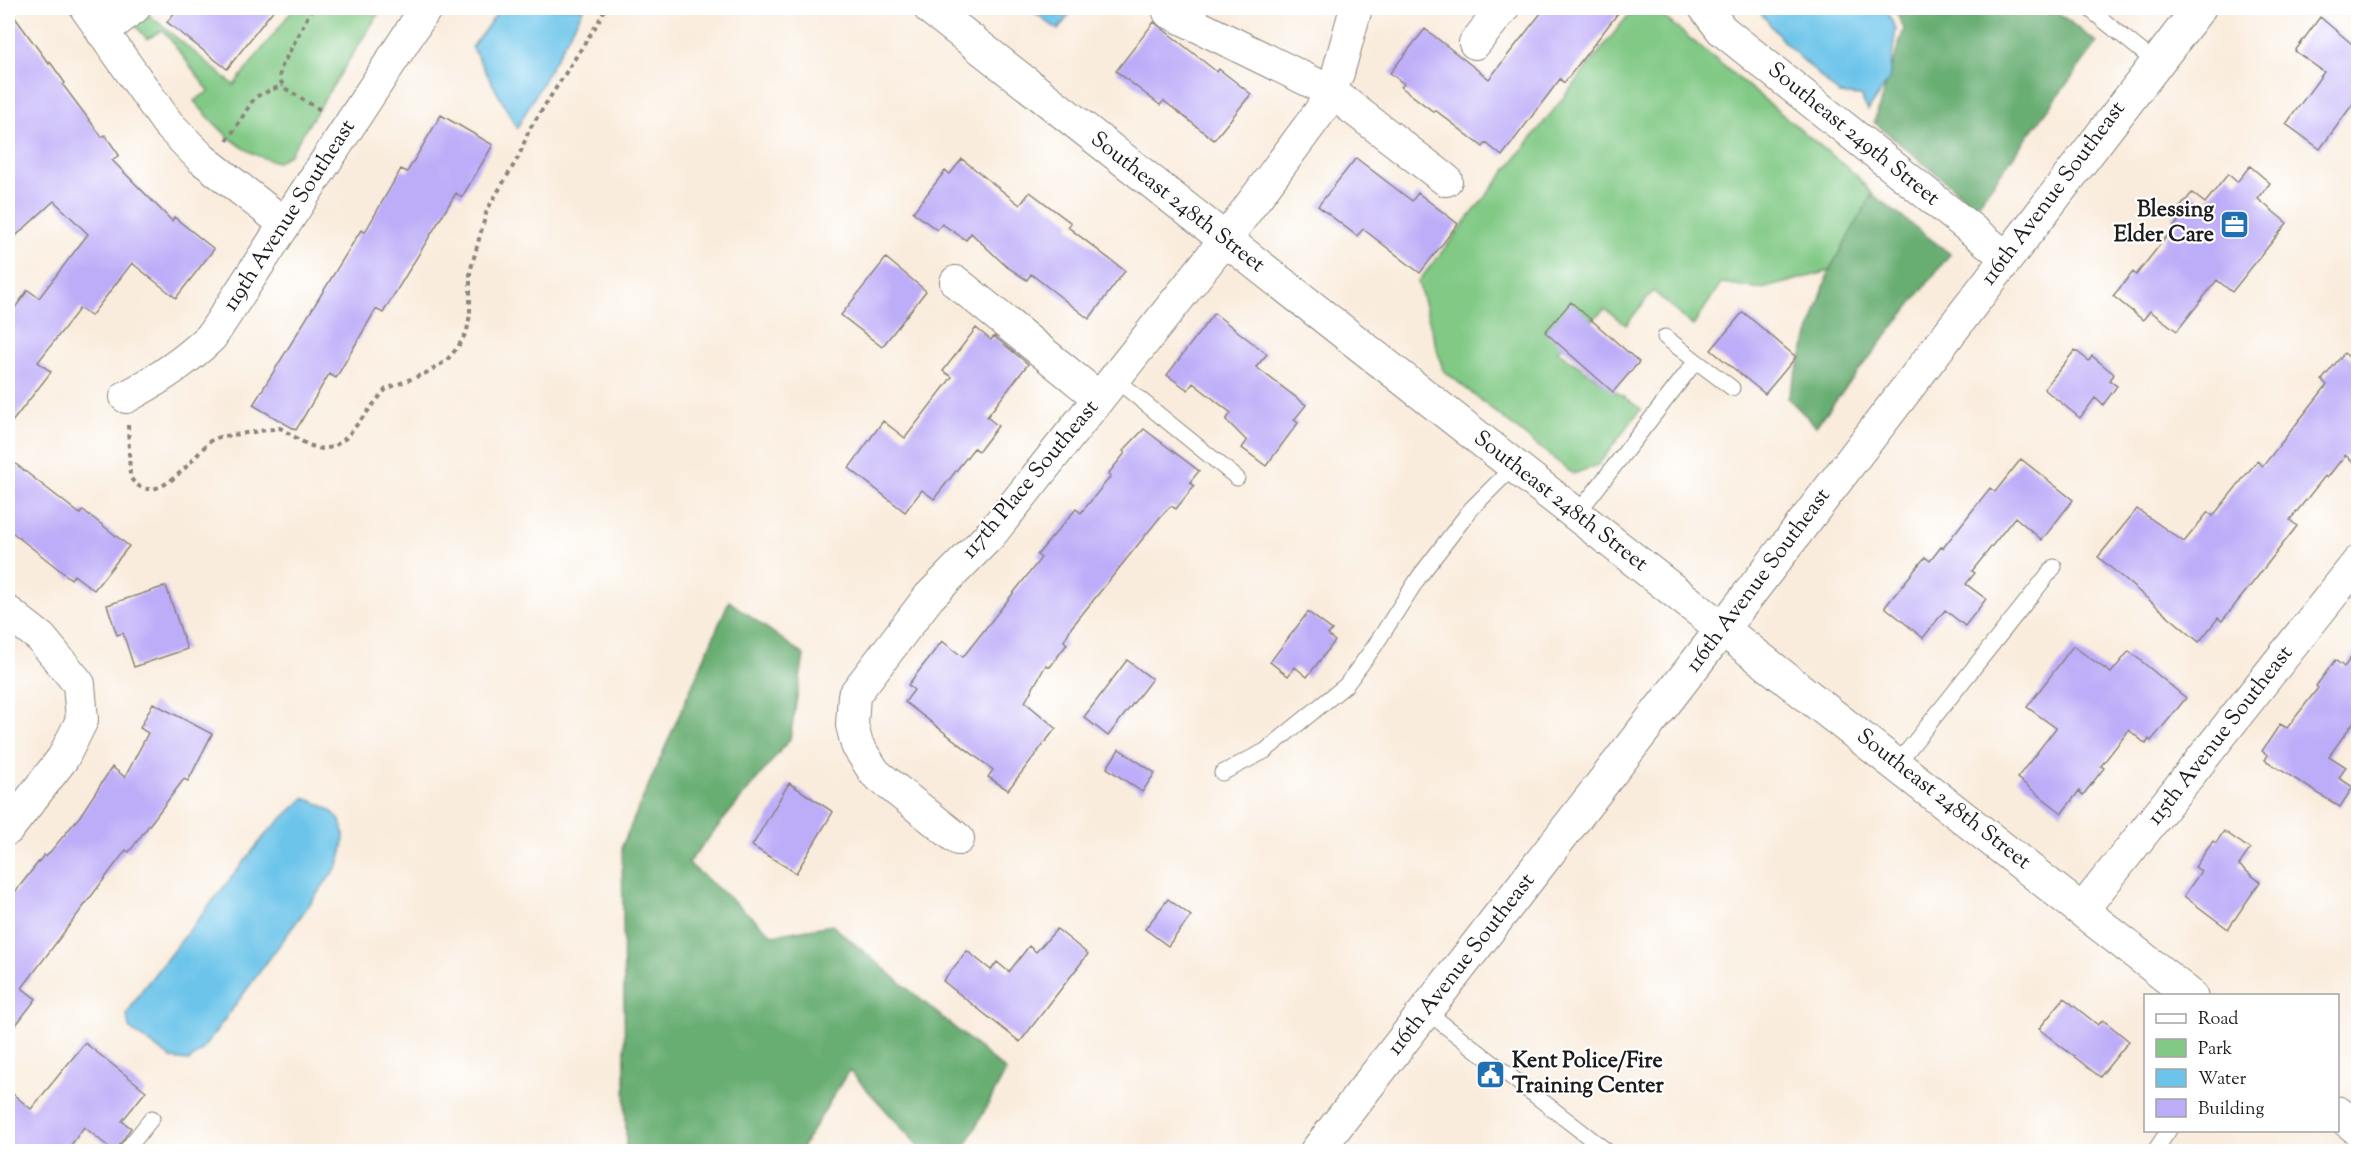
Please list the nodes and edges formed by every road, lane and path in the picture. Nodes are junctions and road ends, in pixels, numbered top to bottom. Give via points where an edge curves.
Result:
1 (134, 8) edge
2 (312, 8) edge
3 (426, 8) edge
4 (605, 8) edge
5 (930, 8) edge
6 (1356, 8) edge
7 (1503, 8) edge
8 (1705, 8) edge
9 (2088, 8) edge
10 (2199, 8) edge
11 (1169, 12) dead end
12 (94, 20) edge
13 (1475, 43) dead end
14 (2155, 63) junction
15 (283, 85) junction
16 (1330, 91) junction
17 (348, 128) junction
18 (211, 166) junction
19 (1446, 180) dead end
20 (285, 224) junction
21 (1224, 241) junction
22 (2006, 257) junction
23 (956, 282) dead end
24 (1665, 338) dead end
25 (1696, 361) junction
26 (1107, 388) junction
27 (1732, 388) dead end
28 (126, 397) joint
29 (1514, 466) junction
30 (1237, 478) dead end
31 (1577, 514) junction
32 (2358, 562) edge
33 (2054, 567) dead end
34 (8, 612) edge
35 (1723, 628) junction
36 (1897, 764) junction
37 (1222, 773) dead end
38 (8, 830) edge
39 (958, 839) dead end
40 (2083, 909) junction
41 (2189, 994) edge
42 (1426, 1011) junction
43 (2339, 1115) edge
44 (152, 1118) dead end
45 (2358, 1130) edge
46 (2168, 1132) edge
47 (124, 1152) edge
48 (1316, 1152) edge
49 (1608, 1152) edge
50 (2154, 1152) edge

1 - 12 street
2 - 15 path via 281,68 279,80
3 - 17 street, 119th Avenue Southeast
4 - 28 path via 529,130 519,156 487,210 470,273 467,331 446,361 386,389 346,438 333,447 308,446 280,428 219,437 210,441 164,487 152,490 134,483 130,477
5 - 21 street, Southeast 248th Street
6 - 16 street, 117th Place Southeast
7 - 13 street
8 - 22 street, Southeast 249th Street via 1722,30
9 - 14 lane
10 - 14 street, 116th Avenue Southeast
11 - 16 street
12 - 18 street via 168,124
14 - 22 street, 116th Avenue Southeast
15 - 17 path
15 - 18 path via 255,97
16 - 19 street
16 - 21 street, 117th Place Southeast via 1321,110
17 - 20 street, 119th Avenue Southeast
18 - 20 street
20 - 28 street, 119th Avenue Southeast via 211,337 188,360
21 - 26 street, 117th Place Southeast
21 - 29 street, Southeast 248th Street
22 - 35 street, 116th Avenue Southeast
23 - 26 street
24 - 25 lane
25 - 27 lane
25 - 31 lane
26 - 30 lane
26 - 39 street, 117th Place Southeast via 991,534 929,597 854,695 852,725 856,745 875,773
29 - 31 street, Southeast 248th Street
29 - 37 lane via 1471,509 1419,577 1346,685 1265,751
31 - 35 street, Southeast 248th Street
32 - 40 street, 115th Avenue Southeast
33 - 36 lane
34 - 38 street via 41,638 79,684 82,720 63,758
35 - 36 street, Southeast 248th Street
35 - 42 street, 116th Avenue Southeast
36 - 40 street, Southeast 248th Street
40 - 41 street, Southeast 248th Street
42 - 48 street, 116th Avenue Southeast
42 - 49 lane
43 - 45 street
44 - 47 lane
46 - 50 lane

